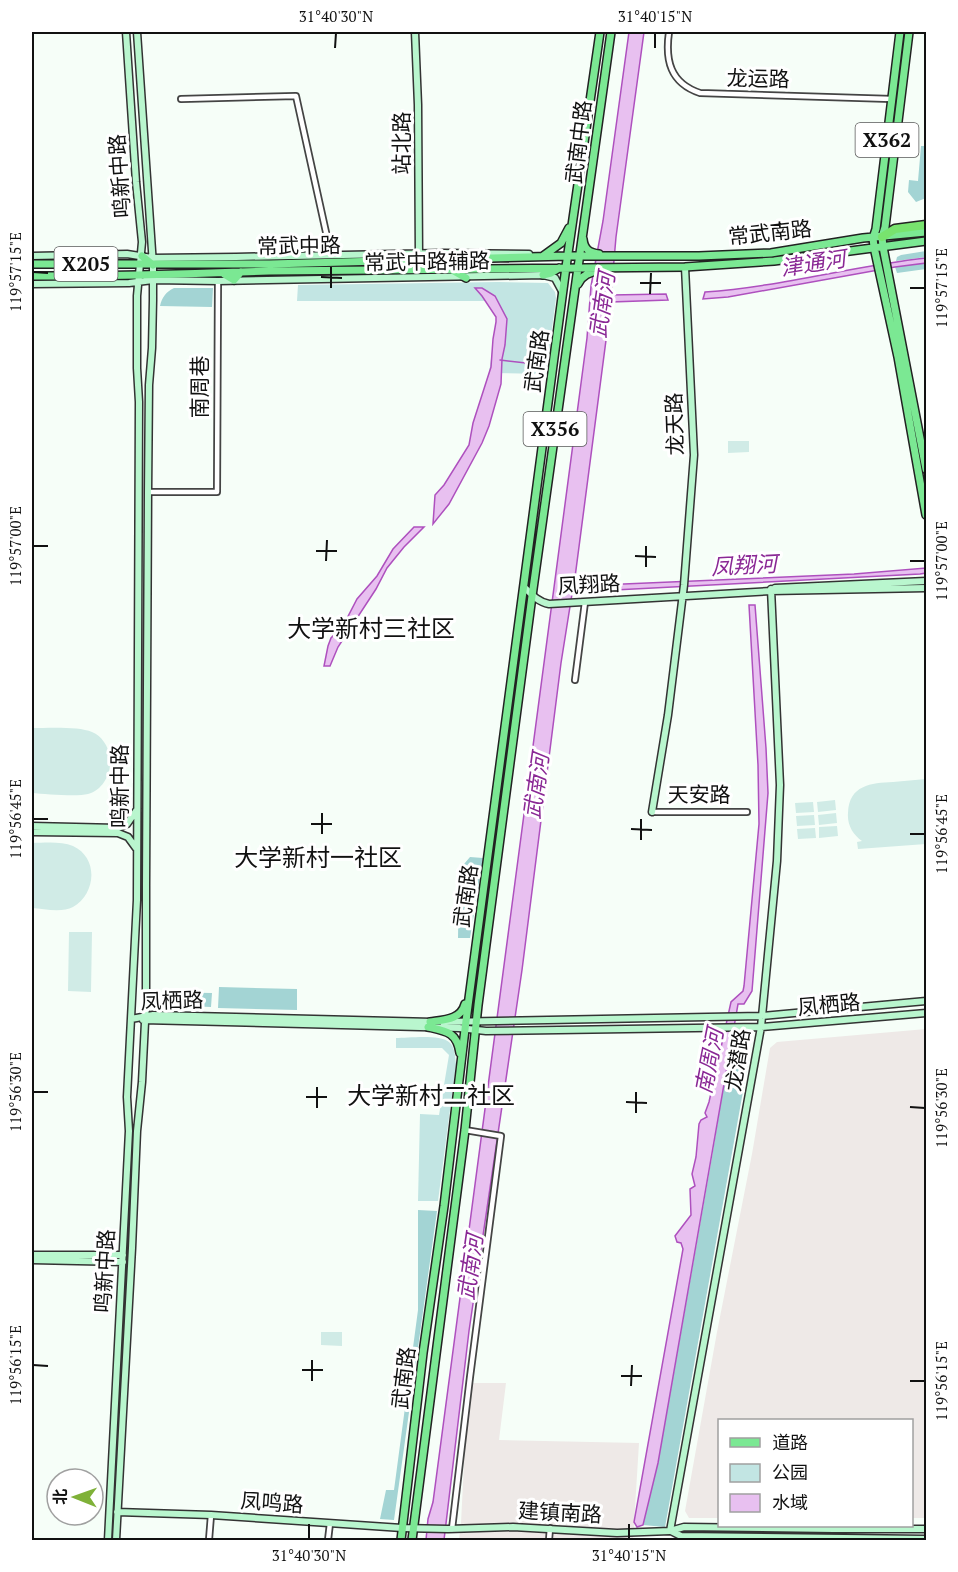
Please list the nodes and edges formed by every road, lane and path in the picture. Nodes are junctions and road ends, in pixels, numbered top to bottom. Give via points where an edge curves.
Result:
1 (126, 32) edge
2 (137, 32) edge
3 (415, 32) edge
4 (600, 32) edge
5 (611, 32) edge
6 (669, 32) edge
7 (900, 32) edge
8 (909, 32) edge
9 (181, 99) dead end
10 (892, 99) junction
11 (573, 217) junction
12 (927, 225) edge
13 (927, 232) edge
14 (583, 235) junction
15 (878, 237) junction
16 (927, 241) edge
17 (874, 247) junction
18 (883, 247) junction
19 (546, 254) junction
20 (331, 255) junction
21 (593, 255) junction
22 (32, 256) edge
23 (568, 256) junction
24 (580, 256) junction
25 (419, 257) junction
26 (537, 258) junction
27 (141, 260) junction
28 (152, 261) junction
29 (324, 262) junction
30 (339, 262) junction
31 (32, 264) edge
32 (563, 267) junction
33 (578, 267) junction
34 (685, 267) junction
35 (450, 269) junction
36 (591, 270) junction
37 (290, 271) junction
38 (241, 272) junction
39 (224, 273) junction
40 (543, 275) junction
41 (32, 276) edge
42 (155, 276) junction
43 (139, 278) junction
44 (466, 278) junction
45 (234, 280) junction
46 (279, 280) junction
47 (218, 281) junction
48 (32, 284) edge
49 (563, 292) junction
50 (574, 299) junction
51 (927, 469) edge
52 (148, 492) junction
53 (927, 515) edge
54 (927, 581) edge
55 (524, 586) junction
56 (927, 588) edge
57 (771, 590) junction
58 (532, 594) junction
59 (682, 595) junction
60 (579, 601) junction
61 (575, 680) dead end
62 (136, 810) junction
63 (652, 812) joint
64 (747, 812) dead end
65 (32, 826) edge
66 (32, 832) edge
67 (136, 849) junction
68 (470, 987) junction
69 (927, 1001) edge
70 (927, 1013) edge
71 (761, 1016) junction
72 (145, 1017) junction
73 (131, 1019) junction
74 (476, 1021) junction
75 (429, 1025) junction
76 (465, 1026) junction
77 (761, 1027) junction
78 (475, 1031) junction
79 (461, 1064) junction
80 (465, 1130) junction
81 (32, 1255) edge
82 (123, 1258) junction
83 (32, 1260) edge
84 (117, 1512) junction
85 (211, 1515) junction
86 (330, 1523) junction
87 (402, 1528) junction
88 (413, 1528) junction
89 (424, 1528) joint
90 (550, 1528) junction
91 (450, 1529) junction
92 (927, 1529) edge
93 (670, 1531) junction
94 (927, 1539) edge
95 (108, 1540) edge
96 (116, 1540) edge
97 (209, 1540) edge
98 (328, 1540) edge
99 (401, 1540) edge
100 (412, 1540) edge
101 (549, 1540) edge

1 - 27 street, 鸣新中路
2 - 28 street, 鸣新中路
3 - 25 street, 站北路
4 - 11 main road, 武南中路 / X356
5 - 14 main road, 武南中路 / X356
6 - 10 street, 龙运路 via 668,53 676,78 700,93
7 - 10 main road, X362
8 - 15 main road, X362 via 885,227
9 - 20 street via 296,96
10 - 15 main road, X362
11 - 19 main road via 567,235
11 - 23 main road, 武南中路 / X356
12 - 15 highway via 895,229
13 - 15 main road, 常武南路
14 - 21 main road via 587,250
14 - 24 main road, 武南中路 / X356
15 - 17 main road, X362
15 - 18 main road, X362
15 - 21 main road, 常武南路 / X205 via 771,253
16 - 18 main road
17 - 18 main road, X205
17 - 34 main road, 常武南路 / X205 via 774,261
17 - 53 main road, X362
18 - 51 main road, X362
19 - 23 street, 常武中路辅路
19 - 25 street, 常武中路辅路
19 - 26 main road
20 - 25 street, 常武中路辅路
20 - 28 street, 常武中路辅路
20 - 29 main road
20 - 30 main road
21 - 24 main road, X205
22 - 27 street via 127,254
23 - 24 main road, X205
23 - 26 main road, 常武中路 / X205
23 - 32 main road, 武南路 / X356
24 - 33 main road, 武南路 / X356
25 - 26 main road, 常武中路 / X205
25 - 30 main road, 常武中路 / X205
27 - 28 main road, 常武中路 / X205
27 - 31 main road, 常武中路 / X205
27 - 43 street, 鸣新中路
28 - 29 main road, 常武中路 / X205
28 - 42 street, 鸣新中路
29 - 30 main road, 常武中路 / X205
32 - 33 main road, X205
32 - 35 main road, 常武中路 / X205
32 - 40 main road
32 - 49 main road, 武南路 / X356
33 - 36 main road, X205
33 - 50 main road, 武南路 / X356
34 - 36 main road, 常武南路 / X205 via 615,266
34 - 59 street, 龙天路 via 694,455
35 - 37 main road, 常武中路 / X205
35 - 44 main road
36 - 50 main road via 579,281
37 - 38 main road, 常武中路 / X205
37 - 46 main road
38 - 39 main road, 常武中路 / X205
38 - 45 main road
39 - 42 main road, 常武中路 / X205
39 - 45 main road
40 - 44 street, 常武中路辅路
40 - 49 street via 555,278
41 - 43 main road, 常武中路 / X205
42 - 43 main road, 常武中路 / X205
42 - 47 street, 常武中路辅路
42 - 52 street, 鸣新中路
43 - 48 street
43 - 62 street, 鸣新中路
44 - 46 street, 常武中路辅路
45 - 46 street, 常武中路辅路
45 - 47 street, 常武中路辅路
47 - 52 street, 南周巷 via 217,492
49 - 55 main road, 武南路 / X356
50 - 58 main road, 武南路 / X356
52 - 72 street, 鸣新中路
54 - 57 street, 凤翔路
55 - 58 street, 凤翔路
55 - 68 main road, 武南路 / X356
56 - 57 street, 凤翔路
57 - 59 street, 凤翔路
57 - 71 street, 龙潜路 via 780,785 777,861
58 - 60 street, 凤翔路 via 543,601
58 - 74 main road, 武南路 / X356
59 - 60 street, 凤翔路
59 - 63 street, 龙天路
60 - 61 street
62 - 65 street via 127,824 118,828
62 - 67 street, 鸣新中路
63 - 64 street, 天安路
66 - 67 street via 118,833 128,837
67 - 73 street, 鸣新中路
68 - 75 main road via 464,1010 456,1017
68 - 76 main road, 武南路 / X356
69 - 71 street, 凤栖路
70 - 77 street, 凤栖路
71 - 74 street, 凤栖路
71 - 77 street, 龙潜路
72 - 73 street, 凤栖路
72 - 75 street, 凤栖路
72 - 84 street, 鸣新中路
73 - 82 street, 鸣新中路
74 - 76 street, 凤栖路
74 - 78 main road, 武南路 / X356
75 - 76 street, 凤栖路
75 - 79 main road via 456,1039
76 - 78 street, 凤栖路
76 - 79 main road, 武南路 / X356
77 - 78 street, 凤栖路
77 - 93 street, 龙潜路
78 - 80 main road, 武南路 / X356
79 - 87 main road, 武南路 / X356
80 - 88 main road, 武南路 / X356
80 - 91 street via 501,1136
81 - 82 street
82 - 83 street
82 - 95 street, 鸣新中路
84 - 85 street, 凤鸣路
84 - 96 street, 鸣新中路
85 - 86 street, 凤鸣路
85 - 97 street
86 - 87 street, 凤鸣路
86 - 98 street
87 - 88 street, 凤鸣路
87 - 99 main road, 武南路 / X356
88 - 89 street, 凤鸣路
88 - 100 main road, 武南路 / X356
89 - 91 street, 建镇南路
90 - 91 street, 建镇南路
90 - 93 street, 建镇南路 via 617,1533
90 - 101 street
92 - 93 street via 684,1527
93 - 94 street via 681,1536

